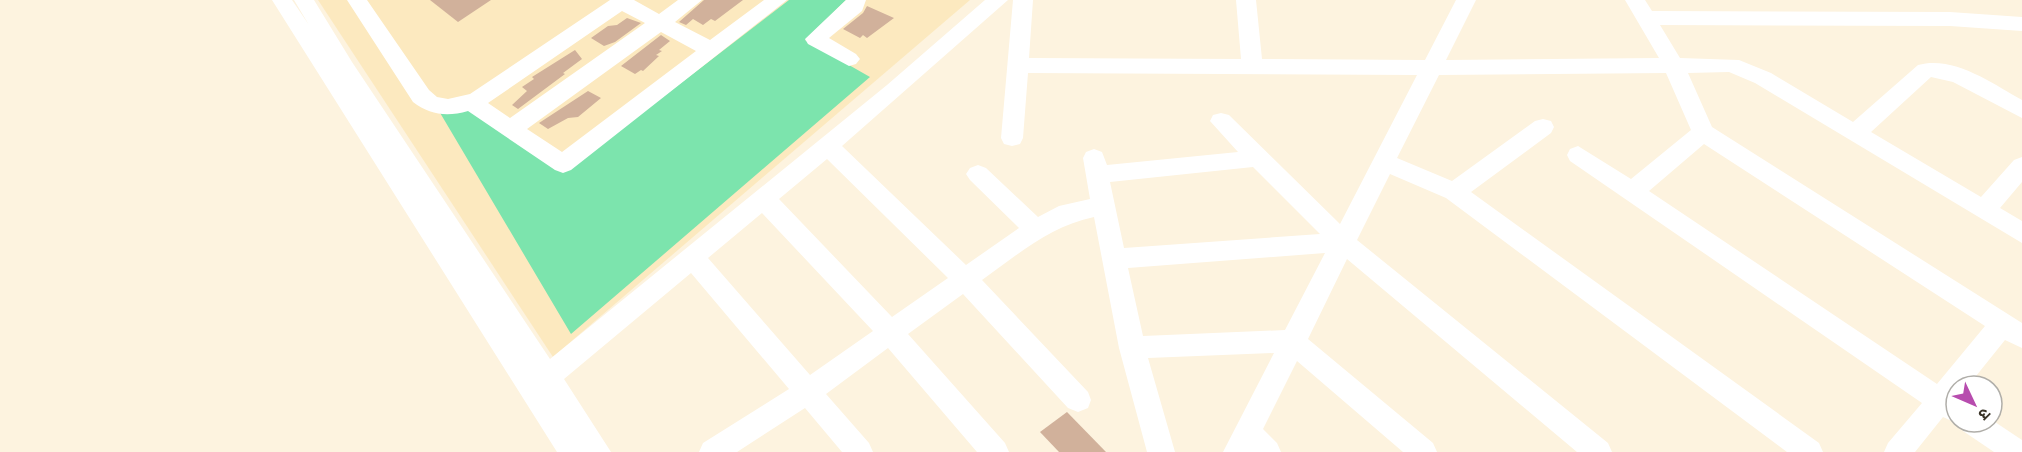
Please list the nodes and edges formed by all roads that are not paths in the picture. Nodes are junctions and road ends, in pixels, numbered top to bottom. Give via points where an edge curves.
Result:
1 (282, 0) edge
2 (304, 0) edge
3 (357, 0) edge
4 (692, 0) edge
5 (777, 0) edge
6 (856, 0) edge
7 (998, 0) edge
8 (1023, 0) edge
9 (1246, 0) edge
10 (1466, 0) edge
11 (1635, 0) edge
12 (622, 1) edge
13 (1646, 18) junction
14 (661, 22) junction
15 (2022, 24) edge
16 (711, 50) junction
17 (849, 59) dead end
18 (1673, 64) junction
19 (1017, 65) junction
20 (1252, 68) junction
21 (1431, 68) junction
22 (470, 102) junction
23 (2022, 110) edge
24 (1221, 121) dead end
25 (1543, 127) dead end
26 (511, 129) junction
27 (1703, 132) junction
28 (1856, 132) junction
29 (1012, 138) dead end
30 (828, 146) junction
31 (1578, 155) dead end
32 (1258, 158) junction
33 (1383, 162) junction
34 (2022, 166) edge
35 (978, 174) dead end
36 (1454, 192) junction
37 (1632, 192) junction
38 (764, 199) junction
39 (1103, 206) junction
40 (1984, 210) junction
41 (1035, 229) junction
42 (2022, 233) edge
43 (1343, 242) junction
44 (693, 258) junction
45 (1114, 259) junction
46 (966, 280) junction
47 (2012, 331) edge
48 (891, 333) junction
49 (1292, 341) junction
50 (1132, 348) junction
51 (1974, 374) edge
52 (547, 377) junction
53 (809, 391) junction
54 (1078, 400) dead end
55 (1944, 403) edge
56 (1944, 408) edge
57 (1991, 434) edge
58 (1251, 446) edge
59 (573, 452) edge
60 (597, 452) edge
61 (713, 452) edge
62 (859, 452) edge
63 (995, 452) edge
64 (1161, 452) edge
65 (1423, 452) edge
66 (1598, 452) edge
67 (1809, 452) edge
68 (1898, 452) edge
69 (2017, 452) edge

1 - 59 street
2 - 52 street
3 - 22 street via 426,101 449,107
4 - 14 street
5 - 16 street
6 - 17 street via 855,6 814,39
7 - 30 street
8 - 19 street
9 - 20 street
10 - 21 street
11 - 13 street
12 - 14 street
12 - 22 street via 496,89
13 - 15 street via 1950,19
13 - 18 street
14 - 16 street
14 - 26 street
16 - 26 street via 563,164
18 - 21 street
18 - 27 street
18 - 28 street via 1742,68
19 - 20 street
19 - 29 street
20 - 21 street
21 - 33 street
22 - 26 street
23 - 28 street via 1947,71 1931,69
24 - 32 street
25 - 36 street
27 - 37 street
27 - 47 street
28 - 40 street
30 - 38 street
30 - 46 street
31 - 37 street
32 - 39 street via 1095,167
32 - 43 street
33 - 36 street
33 - 43 street
34 - 40 street
35 - 41 street
36 - 67 street
37 - 55 street
38 - 44 street
38 - 48 street
39 - 41 street via 1067,213
39 - 45 street
40 - 42 street
41 - 46 street
43 - 45 street
43 - 49 street
43 - 66 street
44 - 52 street
44 - 53 street
45 - 50 street
46 - 48 street
46 - 54 street
47 - 51 street
48 - 53 street
48 - 63 street
49 - 50 street
49 - 58 street
49 - 65 street
50 - 64 street
52 - 60 street
53 - 61 street
53 - 62 street
56 - 68 street
57 - 69 street

